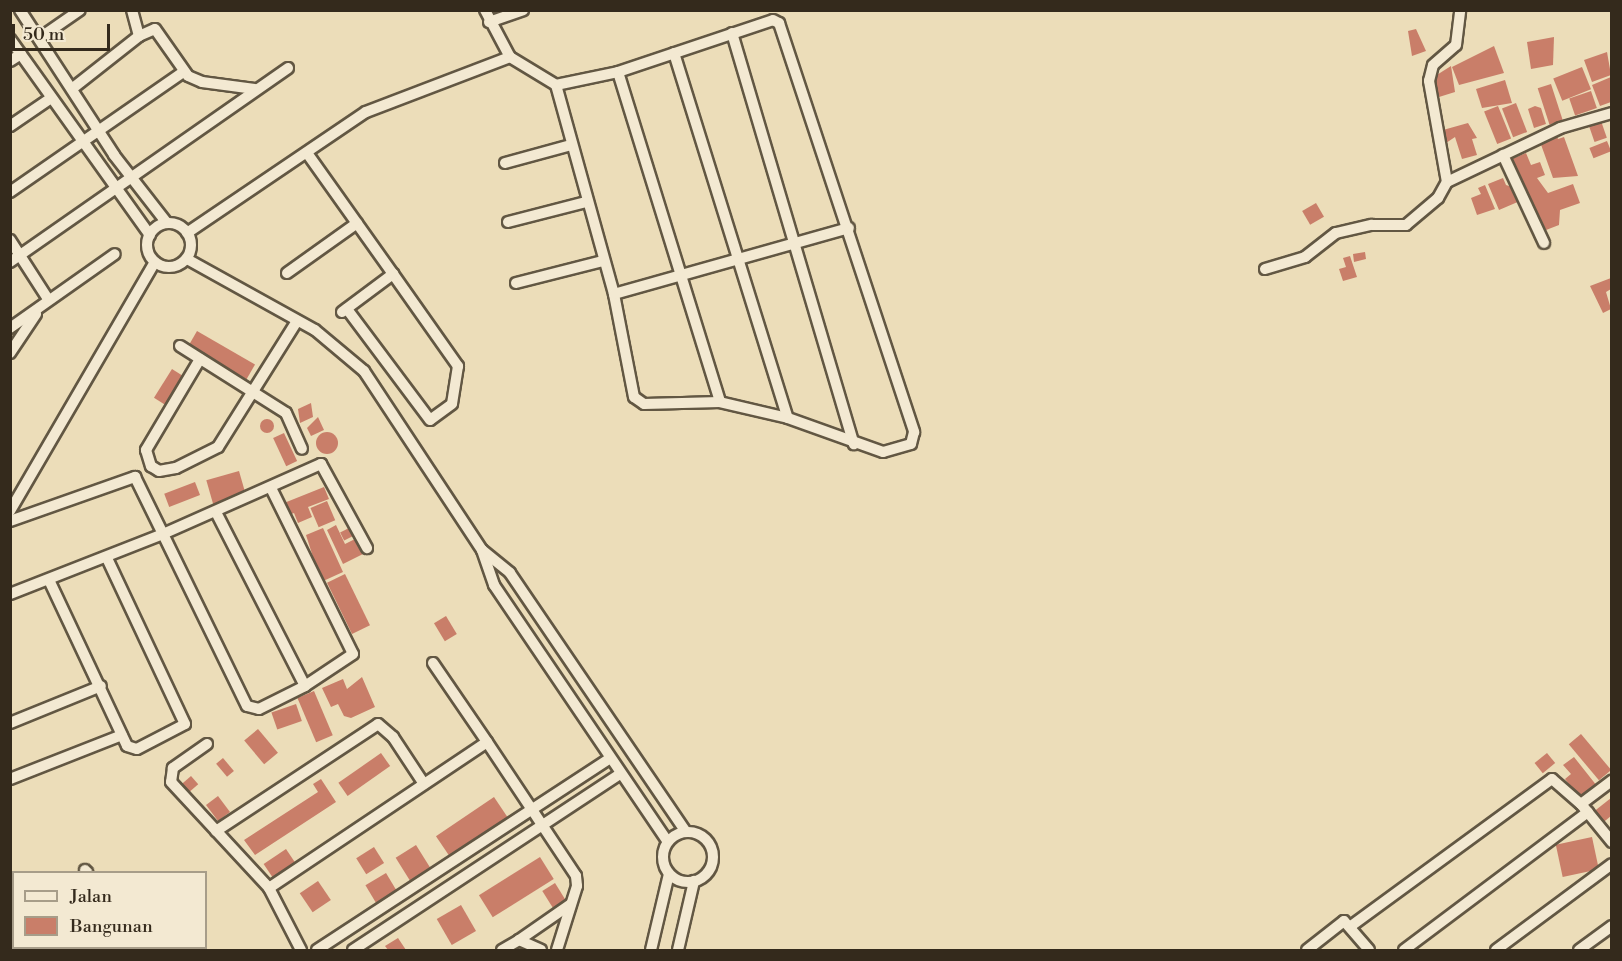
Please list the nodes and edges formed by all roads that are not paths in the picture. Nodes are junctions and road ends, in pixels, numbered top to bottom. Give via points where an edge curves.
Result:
1 (21, 10) edge
2 (80, 10) edge
3 (132, 10) edge
4 (485, 10) edge
5 (523, 10) edge
6 (1460, 10) edge
7 (489, 22) junction
8 (732, 33) junction
9 (139, 36) junction
10 (42, 37) junction
11 (10, 39) edge
12 (674, 53) junction
13 (21, 54) junction
14 (505, 59) junction
15 (10, 61) edge
16 (288, 68) dead end
17 (183, 72) junction
18 (618, 72) junction
19 (556, 85) junction
20 (73, 88) junction
21 (255, 89) junction
22 (51, 98) junction
23 (1611, 113) edge
24 (10, 126) edge
25 (99, 131) junction
26 (82, 143) junction
27 (571, 145) junction
28 (307, 153) junction
29 (1503, 155) junction
30 (505, 163) dead end
31 (133, 179) junction
32 (1447, 182) junction
33 (117, 190) junction
34 (10, 192) edge
35 (586, 202) junction
36 (508, 222) dead end
37 (166, 223) junction
38 (357, 223) junction
39 (849, 228) junction
40 (187, 233) junction
41 (150, 235) junction
42 (10, 240) edge
43 (796, 243) junction
44 (1544, 243) dead end
45 (114, 254) dead end
46 (21, 256) junction
47 (187, 259) junction
48 (737, 259) junction
49 (603, 261) junction
50 (10, 262) edge
51 (155, 262) junction
52 (1265, 269) dead end
53 (287, 273) dead end
54 (393, 274) junction
55 (679, 276) junction
56 (516, 283) dead end
57 (614, 294) junction
58 (48, 299) junction
59 (38, 311) junction
60 (297, 321) junction
61 (10, 328) edge
62 (180, 346) dead end
63 (10, 353) edge
64 (200, 359) junction
65 (253, 390) junction
66 (720, 402) junction
67 (788, 418) junction
68 (854, 444) junction
69 (303, 449) dead end
70 (271, 488) junction
71 (10, 511) edge
72 (216, 512) junction
73 (10, 521) edge
74 (163, 534) junction
75 (367, 548) dead end
76 (482, 550) junction
77 (107, 558) junction
78 (49, 580) junction
79 (10, 594) edge
80 (433, 663) dead end
81 (101, 686) junction
82 (305, 686) junction
83 (10, 723) edge
84 (122, 735) junction
85 (487, 742) junction
86 (207, 744) dead end
87 (610, 758) junction
88 (620, 774) junction
89 (10, 779) edge
90 (1611, 781) edge
91 (424, 784) junction
92 (1584, 808) junction
93 (533, 810) junction
94 (544, 827) junction
95 (216, 831) junction
96 (686, 832) junction
97 (668, 842) junction
98 (1611, 842) edge
99 (1611, 864) edge
100 (669, 874) junction
101 (694, 881) junction
102 (269, 888) junction
103 (571, 904) junction
104 (1351, 926) junction
105 (1611, 926) edge
106 (519, 940) junction
107 (190, 949) edge
108 (182, 951) edge
109 (301, 951) edge
110 (317, 951) edge
111 (353, 951) edge
112 (502, 951) edge
113 (541, 951) edge
114 (557, 951) edge
115 (651, 951) edge
116 (678, 951) edge
117 (1307, 951) edge
118 (1369, 951) edge
119 (1404, 951) edge
120 (1496, 951) edge
121 (1579, 951) edge

1 - 10 street
2 - 10 street
3 - 9 street
4 - 7 street
5 - 7 street
6 - 32 street via 1456,45 1433,65 1429,81
7 - 14 street
8 - 12 street
8 - 39 street via 773,20 787,34
8 - 43 street
9 - 17 street via 158,32
9 - 20 street
10 - 20 street
11 - 13 street
12 - 18 street
12 - 48 street
13 - 15 street
13 - 22 street
14 - 19 street
14 - 28 street via 373,109
16 - 21 street
17 - 21 street via 202,82
17 - 25 street
18 - 19 street
18 - 55 street
19 - 27 street
20 - 25 street
21 - 31 street
22 - 24 street
22 - 26 street
23 - 29 street via 1578,120
25 - 26 street
25 - 31 street
26 - 33 street
26 - 34 street
27 - 30 street
27 - 35 street
28 - 38 street
28 - 40 street
29 - 32 street
29 - 44 street
31 - 33 street
31 - 37 street
32 - 52 street via 1438,198 1406,225 1372,225 1336,233 1305,257
33 - 41 street
33 - 46 street
35 - 36 street
35 - 49 street
37 - 40 street
37 - 41 street
38 - 53 street
38 - 54 street
39 - 43 street
39 - 68 street via 914,432 911,444 902,450 883,452
40 - 47 street via 191,243
41 - 51 street via 147,246
42 - 46 street
43 - 48 street
43 - 68 street
45 - 58 street
46 - 50 street
46 - 58 street
47 - 51 street via 171,267
47 - 60 street
48 - 55 street
48 - 67 street
49 - 56 street
49 - 57 street
51 - 71 street
54 - 54 street via 459,370 454,401 432,420 345,311
55 - 57 street
55 - 66 street
57 - 66 street via 634,396 644,404
58 - 59 street
59 - 61 street
59 - 63 street
60 - 65 street
60 - 76 street via 334,343 364,371
62 - 64 street
64 - 65 street
64 - 65 street via 146,450 151,466 159,471 176,468 218,447
65 - 69 street via 286,413
66 - 67 street
67 - 68 street
70 - 72 street
70 - 75 street via 321,464
70 - 82 street via 352,654
72 - 74 street
72 - 82 street
73 - 74 street via 135,477
74 - 77 street
74 - 82 street via 247,705 259,709
76 - 87 street via 494,585
76 - 96 street via 504,565
77 - 78 street
77 - 84 street via 185,724 137,749 127,746
78 - 79 street
78 - 81 street
80 - 85 street
81 - 83 street
81 - 84 street
84 - 89 street
85 - 91 street
85 - 93 street
86 - 95 street via 169,775
87 - 88 street
87 - 93 street
88 - 94 street
88 - 97 street
90 - 92 street
91 - 95 street via 393,737 378,724
91 - 102 street
92 - 98 street
92 - 104 street via 1558,780 1550,780
92 - 119 street
93 - 94 street
93 - 110 street
94 - 103 street via 576,876
94 - 111 street
95 - 102 street
96 - 97 street
96 - 101 street via 700,835 712,852 709,871
97 - 100 street via 663,855
99 - 120 street
100 - 101 street via 681,881
100 - 115 street
101 - 116 street
102 - 109 street
103 - 106 street
103 - 114 street
104 - 117 street via 1341,922
104 - 118 street
105 - 121 street
106 - 112 street
106 - 113 street
107 - 108 street

